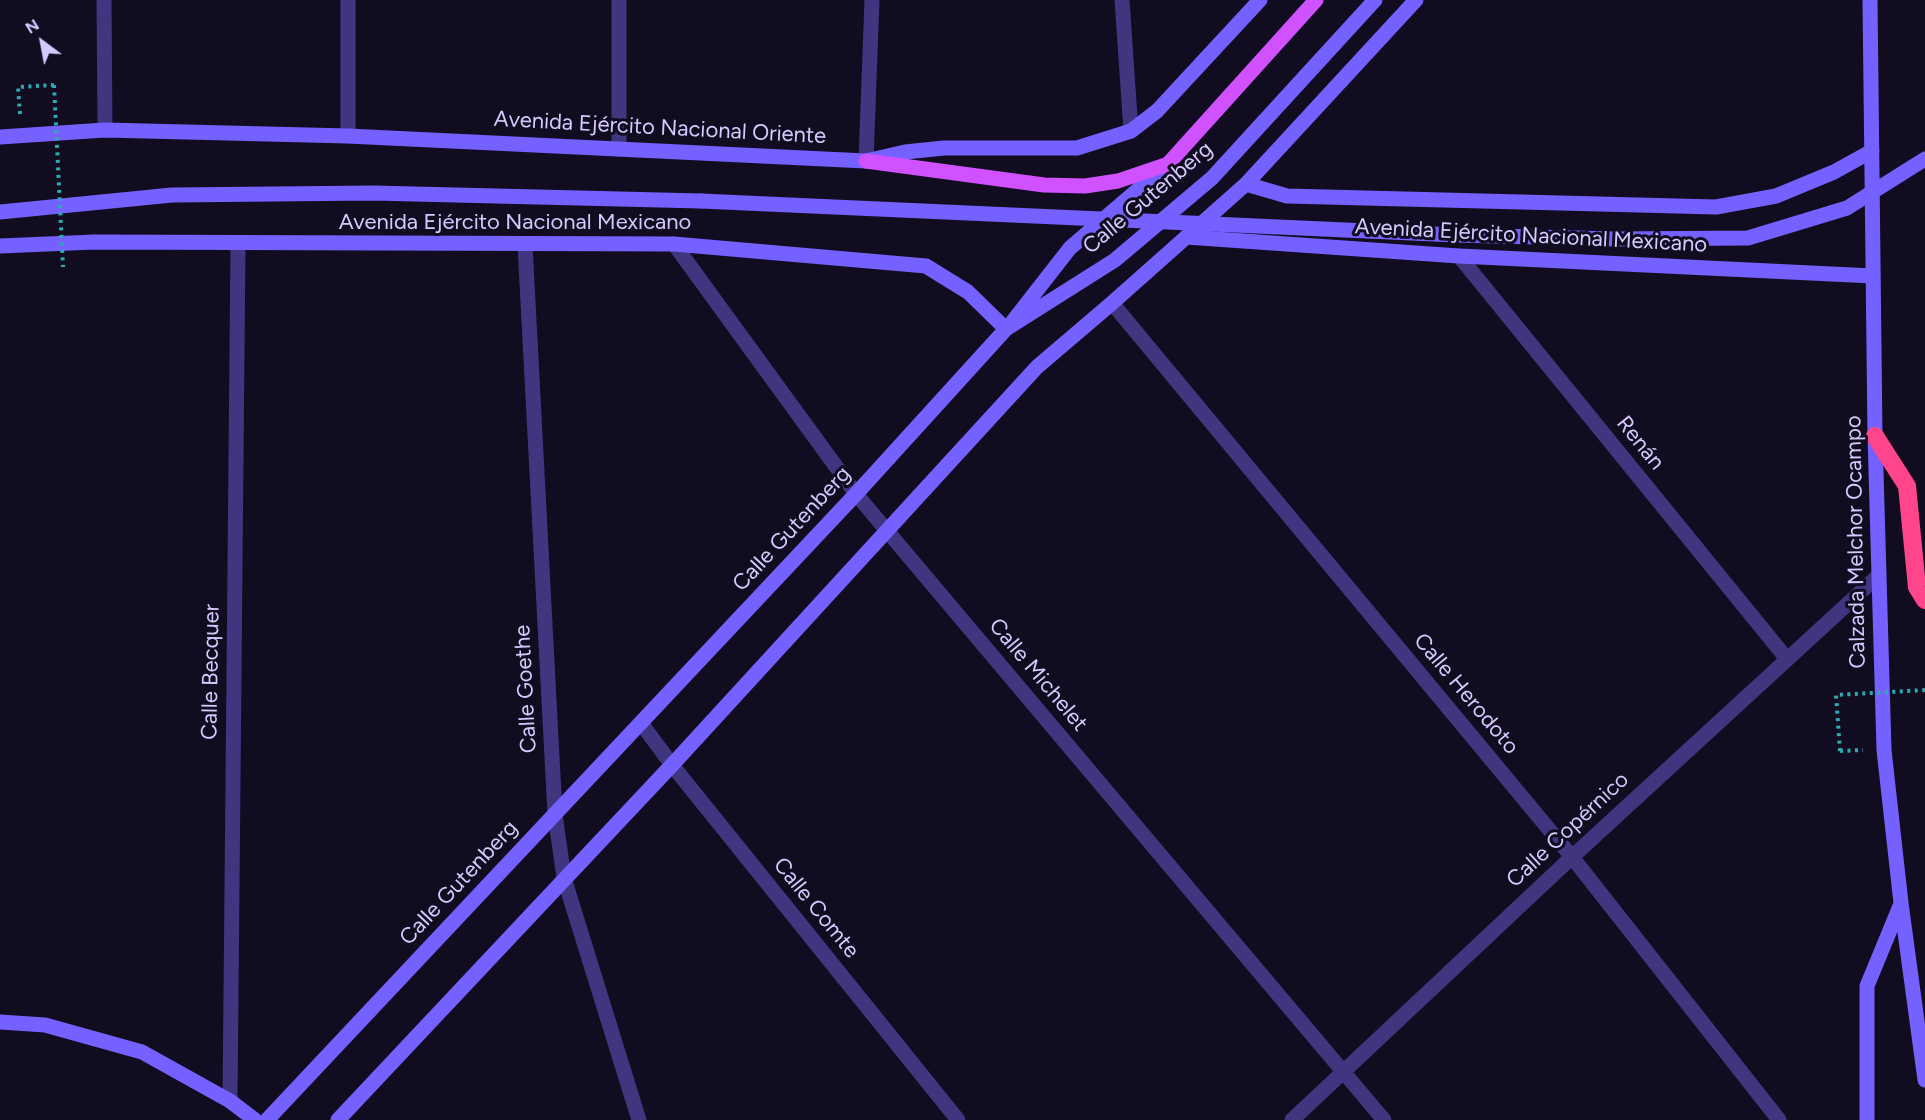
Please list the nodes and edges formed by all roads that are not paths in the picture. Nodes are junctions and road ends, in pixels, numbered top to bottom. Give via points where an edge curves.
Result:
1 (104, 0) edge
2 (348, 0) edge
3 (619, 0) edge
4 (872, 0) edge
5 (1122, 0) edge
6 (1260, 0) edge
7 (1316, 0) edge
8 (1375, 0) edge
9 (1416, 0) edge
10 (1870, 0) edge
11 (105, 130) junction
12 (1131, 131) junction
13 (348, 136) junction
14 (0, 137) edge
15 (619, 148) junction
16 (1872, 150) junction
17 (1925, 159) edge
18 (866, 161) junction
19 (1168, 164) junction
20 (1246, 184) junction
21 (0, 212) edge
22 (1186, 237) junction
23 (238, 243) junction
24 (674, 244) junction
25 (525, 245) junction
26 (0, 246) edge
27 (1459, 256) junction
28 (1873, 276) junction
29 (1112, 303) junction
30 (1006, 329) junction
31 (1875, 436) junction
32 (856, 494) junction
33 (887, 532) junction
34 (1878, 576) junction
35 (1925, 600) edge
36 (1787, 659) junction
37 (640, 723) junction
38 (672, 765) junction
39 (555, 814) junction
40 (1572, 856) junction
41 (564, 878) junction
42 (1901, 903) junction
43 (0, 1022) edge
44 (1344, 1071) junction
45 (1925, 1080) edge
46 (230, 1101) junction
47 (255, 1120) edge
48 (267, 1120) edge
49 (338, 1120) edge
50 (639, 1120) edge
51 (958, 1120) edge
52 (1292, 1120) edge
53 (1384, 1120) edge
54 (1779, 1120) edge
55 (1867, 1120) edge

1 - 11 street
2 - 13 street
3 - 15 street
4 - 18 street
5 - 12 street
6 - 12 main road, Avenida Ejército Nacional Oriente via 1157,111
7 - 19 main road
8 - 30 main road, Calle Gutenberg via 1212,178 1115,260
9 - 20 main road
10 - 16 main road, Calzada Melchor Ocampo
11 - 13 main road, Avenida Ejército Nacional Oriente
11 - 14 main road, Avenida Ejército Nacional Oriente
12 - 18 main road, Avenida Ejército Nacional Oriente via 1077,148 944,148
13 - 15 main road, Avenida Ejército Nacional Oriente
15 - 18 main road, Avenida Ejército Nacional Oriente
16 - 20 main road via 1834,172 1776,196 1716,207 1287,196
16 - 28 main road, Calzada Melchor Ocampo
17 - 21 main road, bridge via 1847,208 1748,238 1456,235 701,201 374,193 172,195
18 - 19 main road via 1044,185 1085,186 1118,181
19 - 30 main road via 1070,248
20 - 22 main road
22 - 27 main road, Avenida Ejército Nacional Mexicano
22 - 29 main road
23 - 25 main road, Avenida Ejército Nacional Mexicano
23 - 26 main road, Avenida Ejército Nacional Mexicano
23 - 46 street, Calle Becquer
24 - 25 main road, Avenida Ejército Nacional Mexicano
24 - 30 main road, Avenida Ejército Nacional Mexicano via 926,266 968,292
24 - 32 street, Calle Michelet
25 - 39 street, Calle Goethe
27 - 28 main road, Avenida Ejército Nacional Mexicano
27 - 36 street, Renán
28 - 31 main road, Calzada Melchor Ocampo
29 - 33 main road via 1037,367
29 - 40 street, Calle Herodoto
30 - 32 main road, Calle Gutenberg
31 - 34 main road, Calzada Melchor Ocampo
31 - 35 highway via 1908,486 1917,587
32 - 33 street, Calle Michelet
32 - 37 main road, Calle Gutenberg
33 - 38 main road
33 - 44 street, Calle Michelet
34 - 36 street, Calle Copérnico
34 - 42 main road, Calzada Melchor Ocampo via 1884,750
36 - 40 street, Calle Copérnico
37 - 38 street, Calle Comte
37 - 39 main road, Calle Gutenberg
38 - 41 main road
38 - 51 street, Calle Comte
39 - 41 street, Calle Goethe
39 - 48 main road, Calle Gutenberg
40 - 44 street, Calle Copérnico
40 - 54 street, Calle Herodoto
41 - 49 main road
41 - 50 street, Calle Goethe
42 - 45 main road, Calzada Melchor Ocampo
42 - 55 main road via 1867,986
43 - 46 main road via 45,1025 142,1052
44 - 52 street, Calle Copérnico
44 - 53 street, Calle Michelet
46 - 47 main road

